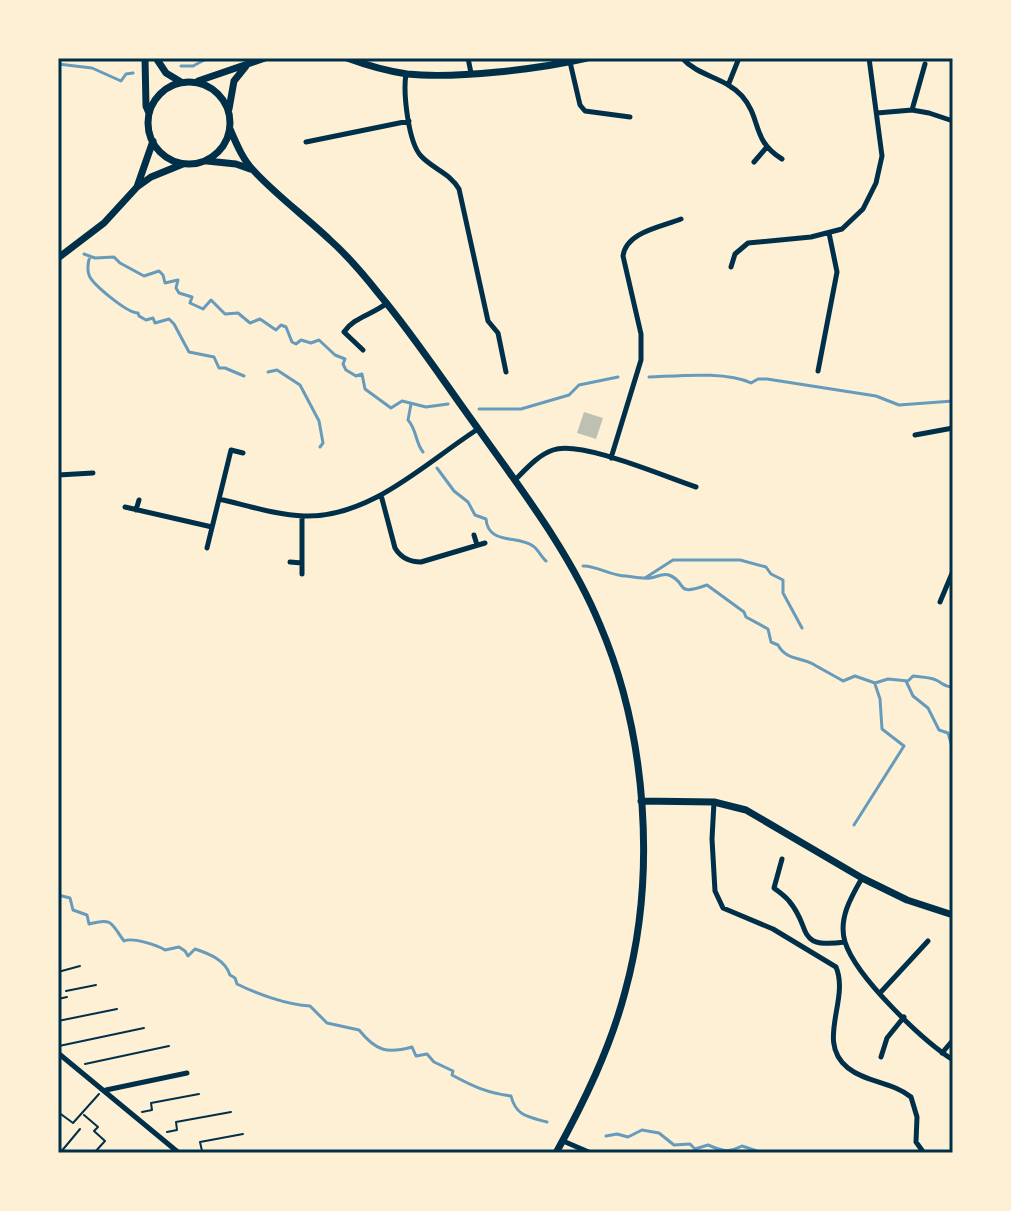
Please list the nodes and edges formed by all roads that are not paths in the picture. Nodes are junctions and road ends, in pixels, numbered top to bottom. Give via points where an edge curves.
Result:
1 (145, 58) edge
2 (156, 58) edge
3 (265, 58) edge
4 (347, 58) edge
5 (468, 58) edge
6 (587, 58) edge
7 (682, 58) edge
8 (739, 58) edge
9 (869, 58) edge
10 (570, 62) junction
11 (925, 64) dead end
12 (247, 65) junction
13 (471, 73) junction
14 (406, 74) junction
15 (181, 82) junction
16 (196, 82) junction
17 (729, 83) junction
18 (912, 110) junction
19 (229, 111) junction
20 (149, 113) junction
21 (877, 113) junction
22 (630, 117) dead end
23 (409, 121) junction
24 (953, 121) edge
25 (230, 129) junction
26 (153, 141) junction
27 (306, 142) dead end
28 (766, 148) junction
29 (782, 159) dead end
30 (204, 161) junction
31 (754, 162) dead end
32 (185, 164) junction
33 (252, 170) junction
34 (137, 187) junction
35 (681, 219) dead end
36 (829, 233) junction
37 (58, 258) edge
38 (731, 267) dead end
39 (387, 303) junction
40 (363, 350) dead end
41 (818, 371) dead end
42 (506, 372) dead end
43 (953, 428) edge
44 (478, 429) junction
45 (915, 435) dead end
46 (243, 453) dead end
47 (611, 458) junction
48 (93, 473) dead end
49 (58, 475) edge
50 (514, 480) junction
51 (696, 487) dead end
52 (381, 495) junction
53 (219, 499) junction
54 (139, 500) dead end
55 (125, 507) dead end
56 (136, 510) junction
57 (302, 516) junction
58 (212, 527) junction
59 (474, 535) dead end
60 (485, 543) dead end
61 (477, 545) junction
62 (207, 548) dead end
63 (290, 562) dead end
64 (302, 563) junction
65 (953, 571) edge
66 (302, 574) dead end
67 (950, 589) edge
68 (940, 602) dead end
69 (641, 801) junction
70 (714, 802) junction
71 (782, 859) dead end
72 (862, 878) junction
73 (953, 915) edge
74 (928, 941) dead end
75 (845, 942) junction
76 (880, 994) junction
77 (904, 1017) junction
78 (953, 1040) edge
79 (58, 1053) edge
80 (942, 1053) junction
81 (881, 1057) dead end
82 (953, 1060) edge
83 (187, 1073) dead end
84 (104, 1090) junction
85 (563, 1141) junction
86 (179, 1153) edge
87 (556, 1153) edge
88 (591, 1153) edge
89 (924, 1153) edge

1 - 20 street
2 - 15 street
3 - 12 street
4 - 14 street
5 - 13 street
6 - 10 street
7 - 17 street
8 - 17 street
9 - 21 street
10 - 13 street
10 - 22 street via 585,111
11 - 18 street
12 - 16 street
12 - 19 street via 234,81
13 - 14 street
14 - 23 street
15 - 16 street
15 - 20 street via 158,96
16 - 19 street via 216,91
17 - 28 street via 746,101
18 - 21 street
18 - 24 street
19 - 25 street
20 - 26 street
21 - 36 street via 882,156 876,183 863,209 842,229
23 - 27 street
23 - 42 street via 417,152 459,189 488,321 498,333
25 - 30 street via 221,149
25 - 33 street
26 - 32 street via 169,159
26 - 34 street
28 - 29 street
28 - 31 street
30 - 32 street
30 - 33 street
32 - 34 street
33 - 39 street via 333,242
34 - 37 street via 104,223
35 - 47 street via 624,246 641,360
36 - 38 street via 748,243 735,254
36 - 41 street via 837,272
39 - 40 street via 373,315 351,322 344,332
39 - 44 street
43 - 45 street
44 - 50 street
44 - 52 street
46 - 53 street via 231,450
47 - 50 street via 559,448
47 - 51 street
48 - 49 street
50 - 69 street via 601,625 631,723
52 - 57 street via 351,509
52 - 61 street via 395,548 412,562
53 - 57 street
53 - 58 street
54 - 56 street
55 - 56 street
56 - 58 street
57 - 64 street
58 - 62 street
59 - 61 street
60 - 61 street
63 - 64 street
64 - 66 street
65 - 67 street
67 - 68 street
69 - 70 street
69 - 85 street via 633,959 612,1034
70 - 72 street via 770,822
70 - 89 street via 716,898 723,908 773,929 836,967 841,979 833,1029 838,1058 850,1069 911,1097 916,1142
71 - 75 street via 774,888 790,902 806,935 813,942
72 - 73 street
72 - 75 street via 846,908
74 - 76 street
75 - 76 street via 857,968
76 - 77 street
77 - 80 street
77 - 81 street via 887,1038
78 - 80 street
79 - 84 street
80 - 82 street
83 - 84 street
84 - 86 street
85 - 87 street
85 - 88 street

